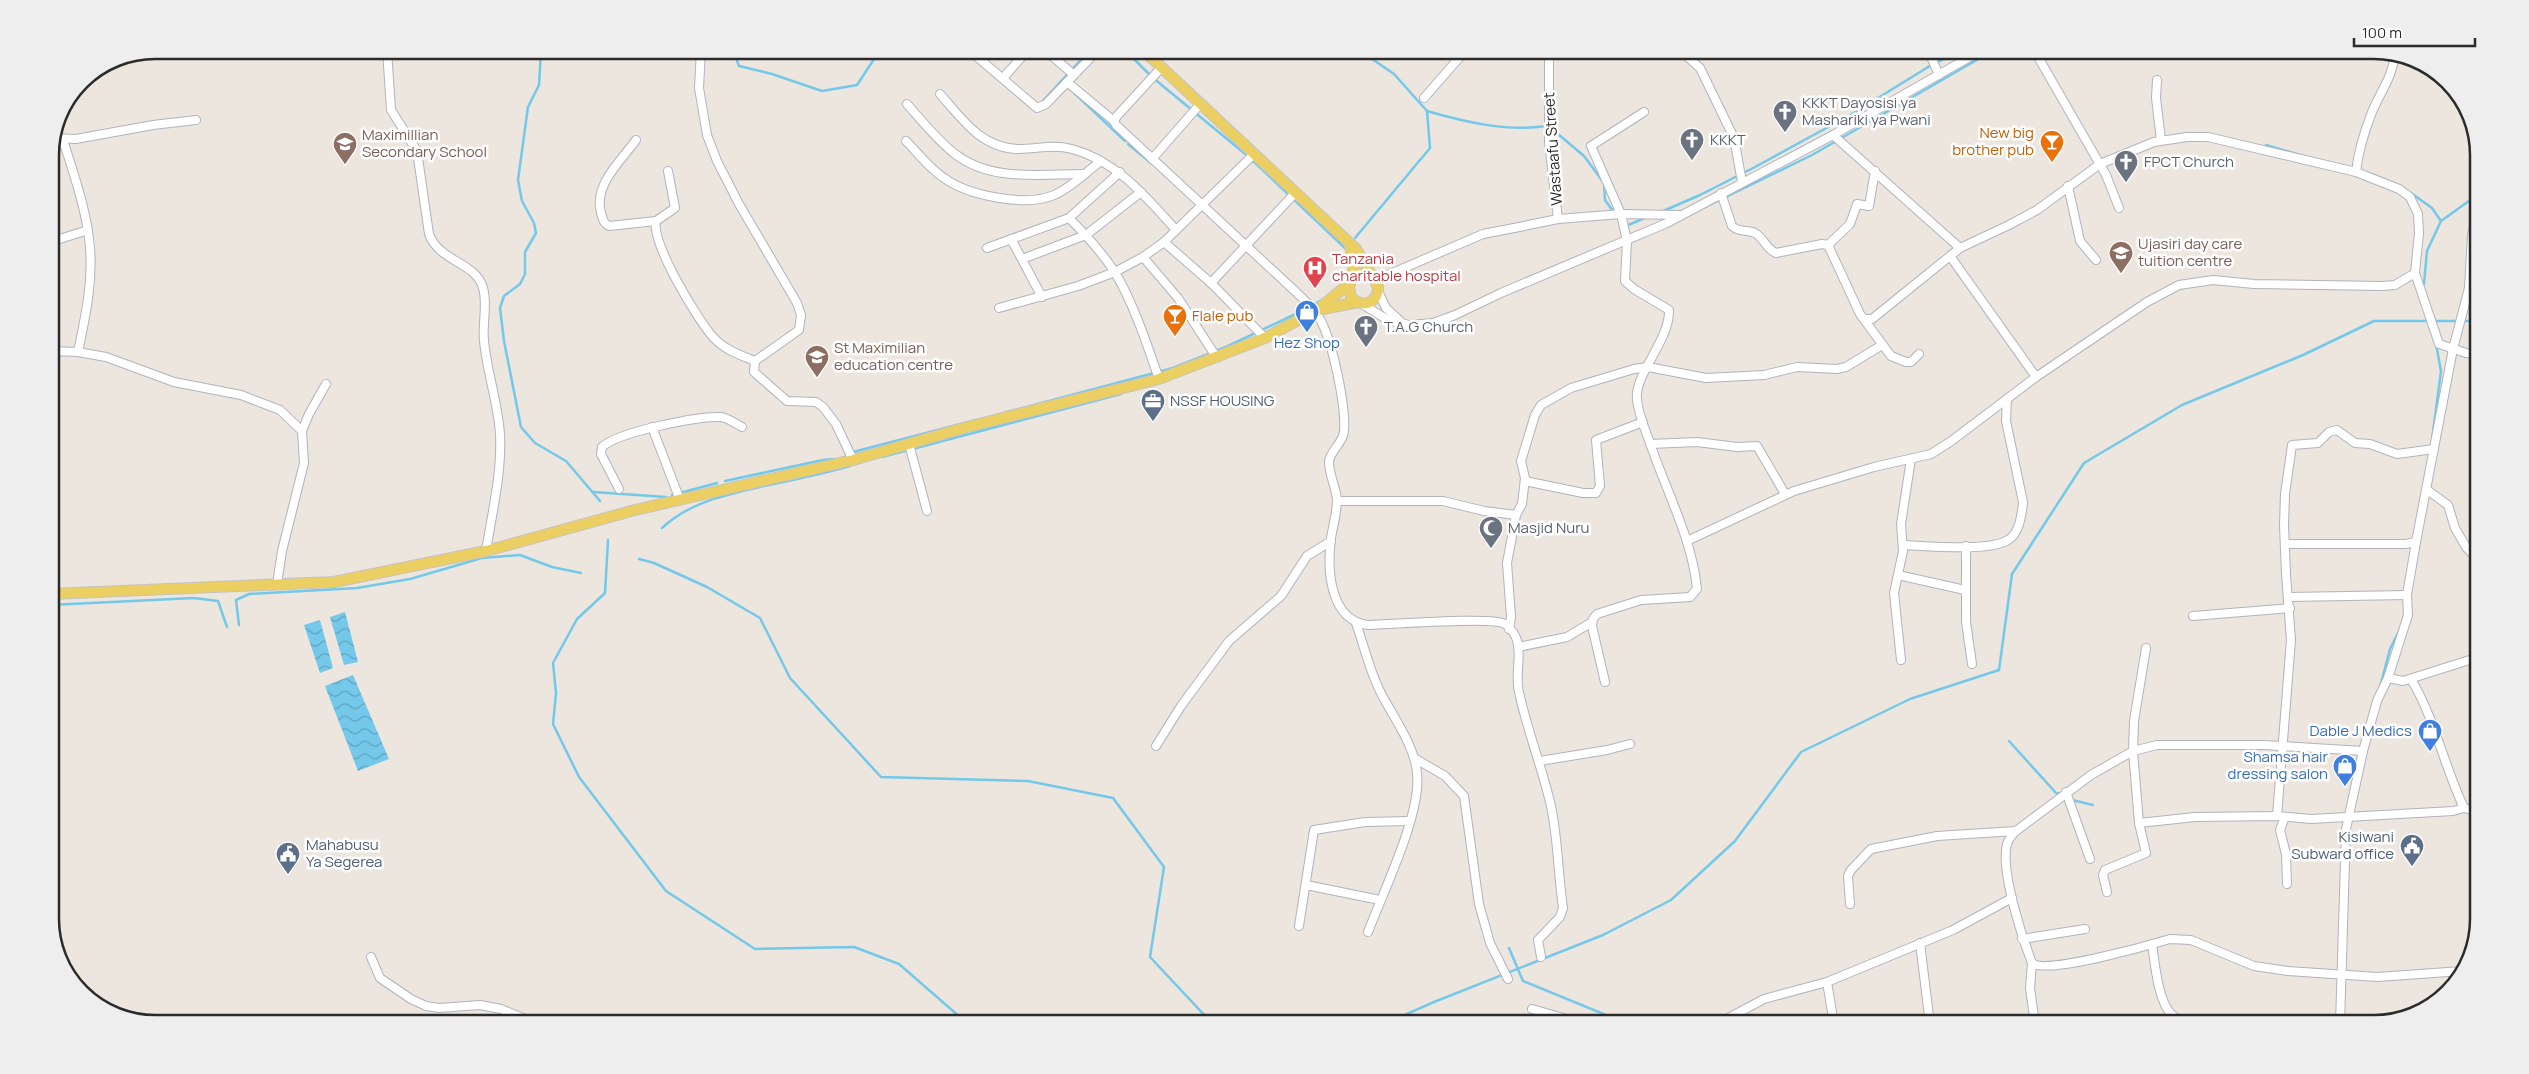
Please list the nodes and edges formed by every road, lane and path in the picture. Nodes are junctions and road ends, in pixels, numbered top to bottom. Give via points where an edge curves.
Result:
1 (388, 59) edge
2 (701, 59) edge
3 (980, 59) edge
4 (1020, 59) edge
5 (1055, 59) edge
6 (1089, 59) edge
7 (1152, 59) edge
8 (1458, 59) edge
9 (1549, 59) edge
10 (1690, 59) edge
11 (1932, 59) edge
12 (1967, 59) edge
13 (2039, 59) edge
14 (2393, 61) edge
15 (1161, 68) junction
16 (1074, 75) junction
17 (1939, 75) junction
18 (1003, 78) junction
19 (2157, 80) dead end
20 (1067, 82) junction
21 (940, 94) dead end
22 (1424, 98) dead end
23 (1201, 103) junction
24 (907, 104) dead end
25 (1644, 112) dead end
26 (196, 120) dead end
27 (1114, 121) junction
28 (1832, 135) junction
29 (63, 140) joint
30 (636, 140) dead end
31 (2161, 140) junction
32 (906, 141) dead end
33 (1254, 154) junction
34 (1152, 159) junction
35 (1101, 162) junction
36 (2100, 164) junction
37 (668, 171) dead end
38 (1875, 171) junction
39 (1120, 172) junction
40 (2356, 172) junction
41 (1083, 174) junction
42 (1742, 182) junction
43 (2068, 186) junction
44 (1140, 192) junction
45 (1296, 192) junction
46 (1721, 193) junction
47 (1203, 204) junction
48 (2119, 208) dead end
49 (1621, 214) junction
50 (1680, 215) junction
51 (1069, 218) junction
52 (1558, 219) junction
53 (656, 221) junction
54 (88, 230) junction
55 (1176, 230) junction
56 (1086, 235) junction
57 (59, 239) edge
58 (1011, 239) junction
59 (1627, 241) junction
60 (1164, 242) junction
61 (1248, 245) junction
62 (1828, 245) junction
63 (1350, 246) junction
64 (987, 248) dead end
65 (1960, 248) junction
66 (1950, 256) junction
67 (1143, 257) junction
68 (1022, 259) junction
69 (2096, 260) dead end
70 (1115, 272) junction
71 (2415, 273) junction
72 (1374, 278) junction
73 (2470, 279) edge
74 (1351, 282) junction
75 (1211, 283) junction
76 (1378, 291) junction
77 (1042, 297) junction
78 (1360, 303) junction
79 (999, 308) dead end
80 (1316, 311) junction
81 (1866, 319) junction
82 (1404, 324) junction
83 (1265, 338) junction
84 (1882, 346) junction
85 (2453, 349) junction
86 (59, 351) edge
87 (78, 352) junction
88 (2470, 352) edge
89 (1919, 354) dead end
90 (1217, 358) junction
91 (755, 361) junction
92 (1648, 367) junction
93 (2036, 377) junction
94 (1159, 379) junction
95 (326, 384) dead end
96 (2008, 399) junction
97 (1643, 422) junction
98 (652, 427) junction
99 (742, 428) dead end
100 (302, 431) junction
101 (909, 444) junction
102 (1650, 444) junction
103 (2434, 449) junction
104 (1911, 459) junction
105 (853, 460) junction
106 (1525, 481) junction
107 (619, 489) dead end
108 (2426, 490) junction
109 (1786, 494) junction
110 (680, 500) junction
111 (1336, 501) junction
112 (927, 511) dead end
113 (1516, 515) junction
114 (1331, 541) junction
115 (1687, 541) junction
116 (2416, 542) junction
117 (2284, 544) junction
118 (1904, 546) junction
119 (1966, 546) junction
120 (486, 551) junction
121 (2470, 551) edge
122 (1898, 575) junction
123 (277, 584) junction
124 (1964, 590) junction
125 (59, 594) edge
126 (2407, 595) junction
127 (2288, 597) junction
128 (2290, 608) junction
129 (2193, 616) dead end
130 (1356, 622) junction
131 (1592, 622) junction
132 (1509, 629) junction
133 (1518, 647) junction
134 (2146, 648) dead end
135 (1901, 660) dead end
136 (2470, 660) edge
137 (1972, 664) dead end
138 (2388, 678) junction
139 (2411, 679) junction
140 (1605, 682) dead end
141 (1630, 744) dead end
142 (1156, 746) dead end
143 (2282, 746) junction
144 (2133, 750) junction
145 (2363, 751) junction
146 (1414, 758) junction
147 (1540, 761) junction
148 (2066, 792) junction
149 (2464, 808) junction
150 (2470, 810) edge
151 (2281, 817) junction
152 (2349, 817) junction
153 (1410, 821) junction
154 (2139, 823) junction
155 (2016, 831) junction
156 (2090, 859) dead end
157 (2287, 884) dead end
158 (1306, 885) junction
159 (2107, 892) dead end
160 (2012, 898) junction
161 (1380, 900) junction
162 (1850, 904) dead end
163 (1299, 926) dead end
164 (2085, 930) dead end
165 (1368, 932) dead end
166 (2022, 939) junction
167 (1920, 942) junction
168 (2152, 944) junction
169 (371, 957) dead end
170 (1541, 957) dead end
171 (2032, 963) junction
172 (2454, 971) edge
173 (2343, 974) junction
174 (1508, 979) dead end
175 (1828, 982) junction
176 (1532, 1009) dead end
177 (517, 1015) edge
178 (1553, 1015) edge
179 (1734, 1015) edge
180 (1833, 1015) edge
181 (1929, 1015) edge
182 (2034, 1015) edge
183 (2174, 1015) edge
184 (2341, 1015) edge

1 - 120 street via 391,110 417,151 432,244 476,275 483,288 483,339 500,433 498,479
2 - 91 street via 701,108 716,161 801,315 798,330
3 - 18 street
4 - 18 street
5 - 16 street
6 - 16 street
7 - 15 main road
8 - 22 street
9 - 52 street, Wastaafu Street via 1549,143
10 - 42 street via 1700,68 1734,138
11 - 17 street
12 - 17 street
13 - 36 street
14 - 40 street via 2388,84 2372,112
15 - 23 main road
15 - 27 street
16 - 20 street
17 - 28 street
18 - 20 street via 1038,108
19 - 31 street
20 - 27 street
21 - 35 street via 985,141 1003,148 1066,148
23 - 33 main road
23 - 34 street
24 - 41 street via 936,138 956,155 986,170
25 - 49 street via 1591,146
26 - 29 street
27 - 34 street
28 - 38 street
28 - 42 street
29 - 54 street
30 - 53 street via 600,191 600,208 604,222 609,226
31 - 36 street
31 - 40 street via 2208,137
32 - 41 street via 943,178 963,189 993,197 1043,198 1056,194
33 - 45 main road
33 - 47 street
34 - 47 street
35 - 39 street
35 - 41 street
36 - 43 street
36 - 48 street
37 - 53 street via 675,208
38 - 62 street via 1869,206 1857,204 1850,224
38 - 65 street
39 - 44 street
39 - 51 street
40 - 71 street via 2399,189 2410,197 2416,207 2419,233
42 - 46 street
43 - 65 street via 2037,210
43 - 69 street via 2080,241
44 - 55 street
44 - 56 street
45 - 61 street
45 - 63 main road
46 - 50 street
46 - 62 street via 1735,230 1755,233 1776,253
47 - 55 street
47 - 61 street
49 - 50 street
49 - 52 street
49 - 59 street
50 - 59 street
51 - 56 street
51 - 58 street
52 - 72 street via 1483,234
53 - 91 street via 654,227 672,271 714,338 727,349
54 - 57 street
54 - 87 street via 91,269
55 - 60 street
56 - 68 street
56 - 70 street
58 - 64 street
58 - 68 street
59 - 82 street via 1455,315 1428,324
59 - 92 street via 1625,281 1668,310 1668,321
60 - 67 street
60 - 75 street
61 - 75 street
61 - 80 street
62 - 81 street via 1860,314
63 - 72 main road via 1361,254
63 - 74 main road via 1354,260
65 - 66 street
66 - 81 street via 1872,319
66 - 93 street
67 - 70 street
67 - 90 street via 1178,298
68 - 77 street
70 - 77 street
70 - 94 street
71 - 85 street via 2439,344
71 - 93 street via 2395,285 2382,286 2254,284 2213,280 2179,285 2147,302
72 - 74 main road via 1360,274
72 - 76 main road
73 - 85 street
74 - 78 main road via 1349,293
74 - 80 main road
75 - 83 street
76 - 78 main road via 1372,301
76 - 82 street via 1386,308
77 - 79 street
78 - 80 main road
78 - 82 street via 1376,314
80 - 83 main road
80 - 111 street via 1332,354 1343,410 1344,434 1329,458
81 - 84 street
83 - 90 main road
84 - 89 street via 1903,362 1911,362
84 - 92 street via 1837,370 1797,368 1706,378
85 - 88 street
85 - 103 street
86 - 87 street
87 - 100 street via 106,357 174,382 264,403 280,410
90 - 94 main road
91 - 105 street via 754,372 783,399 816,402 823,406 836,424
92 - 97 street via 1637,388
92 - 106 street via 1576,386 1541,405 1522,457
93 - 96 street
94 - 101 main road
95 - 100 street
96 - 104 street via 1945,446
96 - 119 street via 2006,421 2023,499 2022,511 2017,528 2007,541
97 - 102 street
97 - 106 street via 1596,440 1598,492 1583,493
98 - 99 street via 721,417
98 - 107 street via 612,440 602,447 601,454
98 - 110 street
100 - 123 street via 304,463
101 - 105 main road
101 - 112 street
102 - 109 street via 1754,445
102 - 115 street
103 - 108 street
103 - 117 street via 2397,454 2370,444 2355,443 2337,430 2329,432 2318,443 2292,445
104 - 109 street via 1840,476
104 - 118 street via 1901,524
105 - 110 main road
106 - 113 street via 1522,507
108 - 116 street
108 - 121 street via 2448,505 2455,528
109 - 115 street
110 - 120 main road
111 - 113 street via 1443,501
111 - 114 street
113 - 132 street via 1507,563
114 - 130 street via 1333,586 1342,610
114 - 142 street via 1307,556 1281,596 1229,641
115 - 131 street via 1696,574 1696,593 1690,597 1641,600 1598,613
116 - 117 street via 2328,546
116 - 126 street
117 - 127 street
118 - 119 street
118 - 122 street
119 - 124 street
120 - 123 main road via 374,576 334,582
122 - 124 street
122 - 135 street via 1894,593
123 - 125 main road
124 - 137 street
126 - 127 street
126 - 138 street via 2408,615
127 - 128 street
128 - 129 street
128 - 143 street via 2291,640
130 - 132 street via 1368,625 1501,622
130 - 146 street via 1387,705
131 - 133 street via 1568,637
131 - 140 street
132 - 133 street
133 - 147 street via 1518,689
134 - 144 street via 2134,721
136 - 139 street
138 - 139 street
138 - 145 street via 2377,701
139 - 149 street via 2427,709 2449,776
141 - 147 street
143 - 144 street via 2178,743
143 - 145 street
143 - 151 street
144 - 148 street
144 - 154 street
145 - 152 street
146 - 153 street via 1418,782
146 - 174 street via 1445,776 1464,796 1479,904 1490,943
147 - 170 street via 1554,821 1563,908 1560,917 1538,940
148 - 155 street
148 - 156 street
149 - 150 street
149 - 152 street
151 - 152 street
151 - 154 street via 2195,817
151 - 157 street
152 - 173 street via 2346,829
153 - 158 street via 1365,822 1314,830
153 - 161 street
154 - 159 street via 2145,854 2105,870
155 - 160 street via 2006,847
155 - 162 street via 1937,836 1871,849 1848,876
158 - 161 street
158 - 163 street
160 - 166 street
160 - 167 street via 1985,914
161 - 165 street
164 - 166 street
166 - 171 street
167 - 175 street
167 - 181 street
168 - 171 street via 2067,963 2042,966
168 - 173 street via 2181,938 2254,966
168 - 183 street via 2161,996
169 - 177 street via 380,978 419,1003 433,1008 480,1005 501,1008
171 - 182 street via 2030,988
172 - 173 street via 2377,977
173 - 184 street
175 - 179 street via 1764,999
175 - 180 street
176 - 178 street

